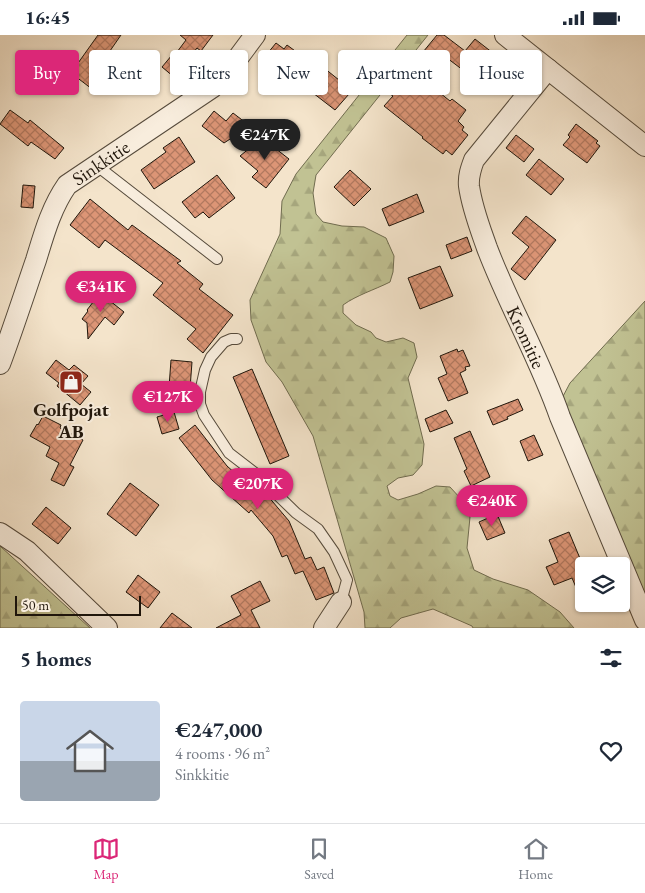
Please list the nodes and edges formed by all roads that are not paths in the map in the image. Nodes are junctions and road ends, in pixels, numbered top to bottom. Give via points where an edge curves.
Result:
1 (255, 35) edge
2 (505, 35) edge
3 (548, 69) junction
4 (645, 146) edge
5 (96, 165) junction
6 (217, 259) dead end
7 (237, 339) dead end
8 (0, 363) edge
9 (0, 533) edge
10 (341, 602) joint
11 (645, 620) edge
12 (108, 628) edge
13 (324, 628) edge

1 - 5 street, Sinkkitie via 214,87
2 - 3 street
3 - 4 street
3 - 11 street, Kromitie via 474,160 469,184 475,215 498,275 553,395
5 - 6 lane
5 - 8 street, Sinkkitie via 67,185 60,196 48,221
7 - 10 lane via 224,342 204,370 200,404 204,415 229,453 318,529 334,552 347,580
9 - 12 street via 27,551
10 - 13 street

